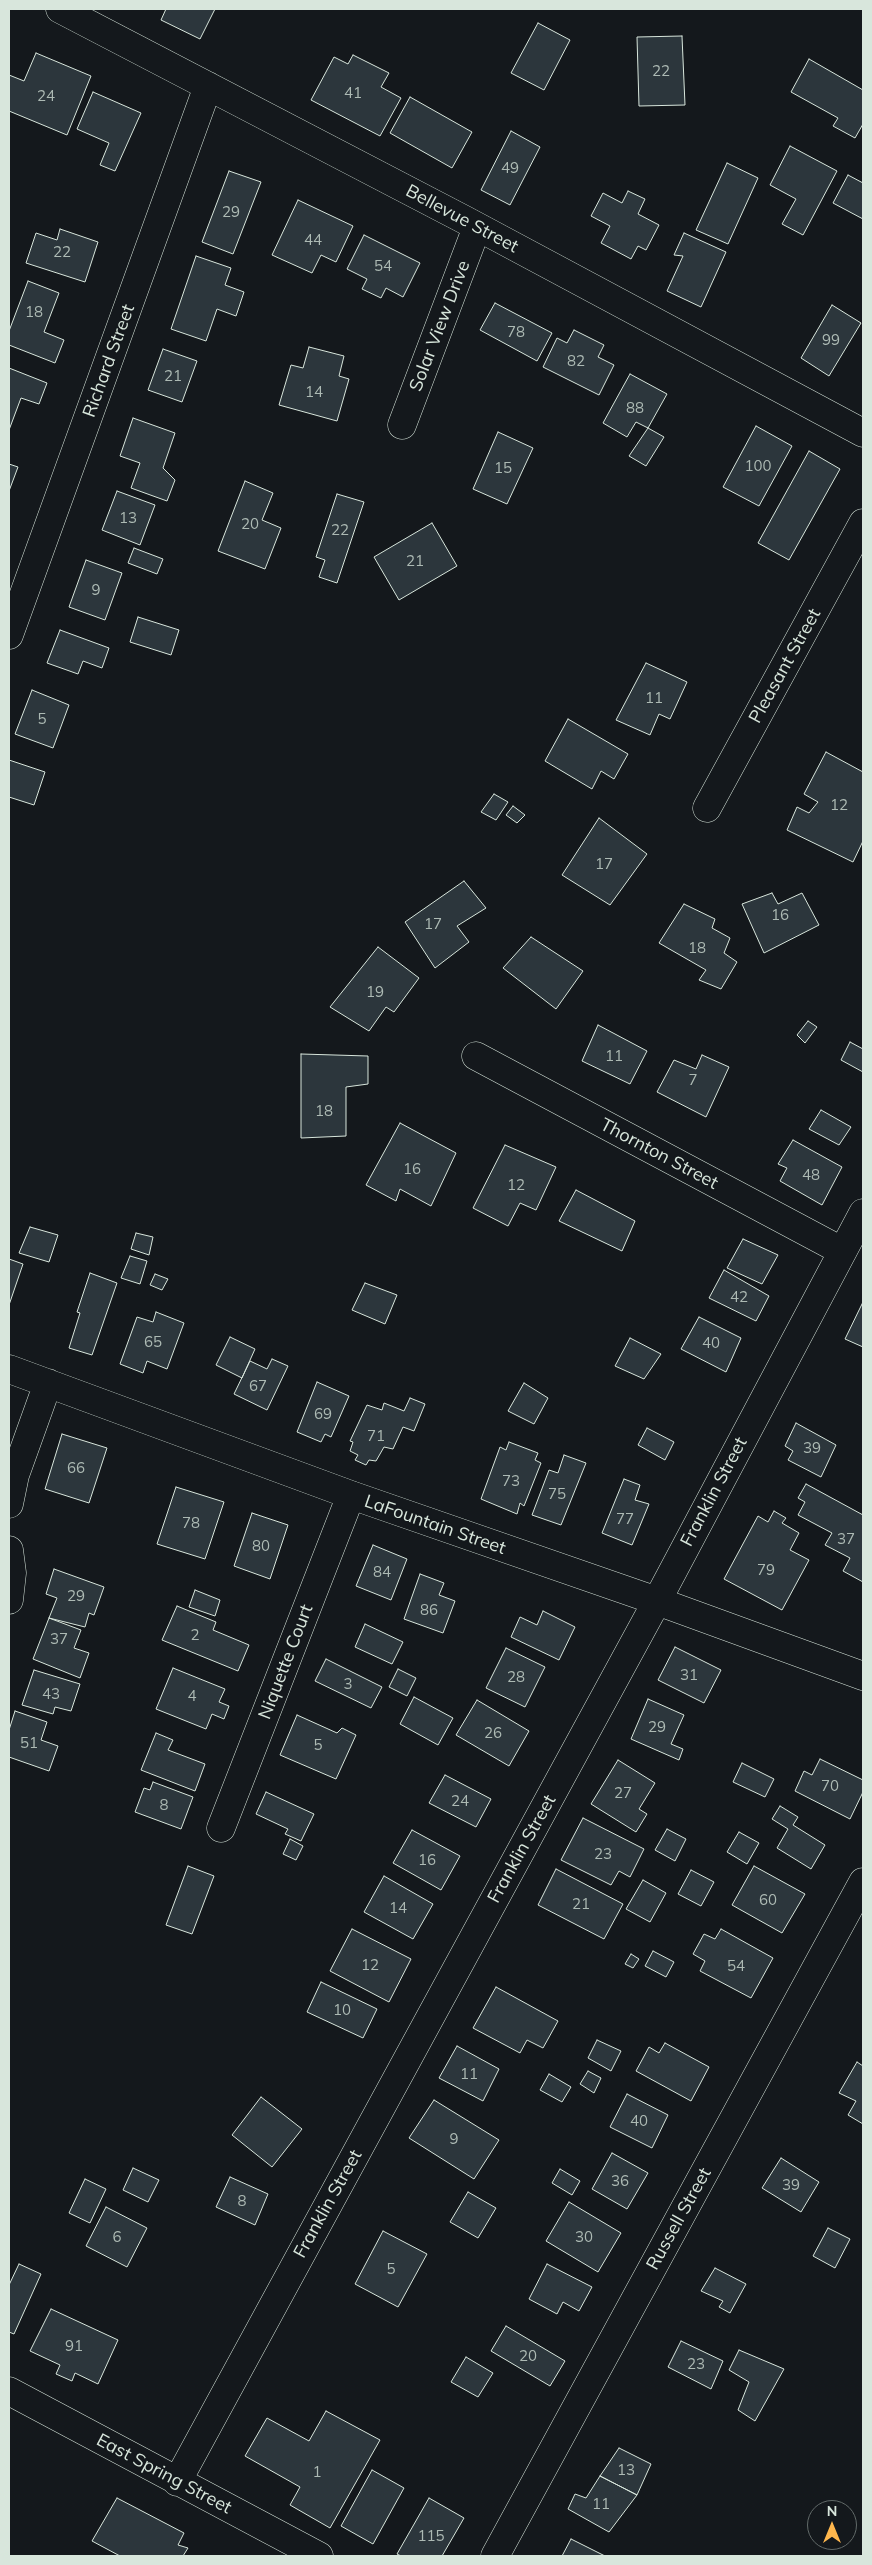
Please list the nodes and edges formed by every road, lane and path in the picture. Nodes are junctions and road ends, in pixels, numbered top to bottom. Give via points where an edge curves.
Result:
1 (60, 9) edge
2 (208, 86) junction
3 (477, 227) junction
4 (402, 426) dead end
5 (863, 433) edge
6 (863, 523) edge
7 (9, 635) edge
8 (707, 808) dead end
9 (476, 1056) dead end
10 (863, 1213) edge
11 (842, 1251) junction
12 (9, 1369) edge
13 (48, 1383) junction
14 (351, 1496) junction
15 (9, 1504) edge
16 (9, 1550) edge
17 (9, 1600) edge
18 (657, 1601) junction
19 (863, 1676) edge
20 (221, 1828) dead end
21 (863, 1882) edge
22 (9, 2391) edge
23 (176, 2482) junction
24 (319, 2556) edge
25 (495, 2556) edge

1 - 2 street, Bellevue Street
2 - 3 street, Bellevue Street
2 - 7 street, Richard Street
3 - 4 street, Solar View Drive
3 - 5 street, Bellevue Street
6 - 8 street, Pleasant Street
9 - 11 street, Thornton Street
10 - 11 street, Franklin Street
11 - 18 street, Franklin Street
12 - 13 street, LaFountain Street
13 - 14 street, LaFountain Street
13 - 15 street
14 - 18 street, LaFountain Street
14 - 20 street, Niquette Court
16 - 17 street via 12,1572
18 - 19 street, LaFountain Street
18 - 23 street, Franklin Street
21 - 25 street, Russell Street
22 - 23 street, East Spring Street
23 - 24 street, East Spring Street

